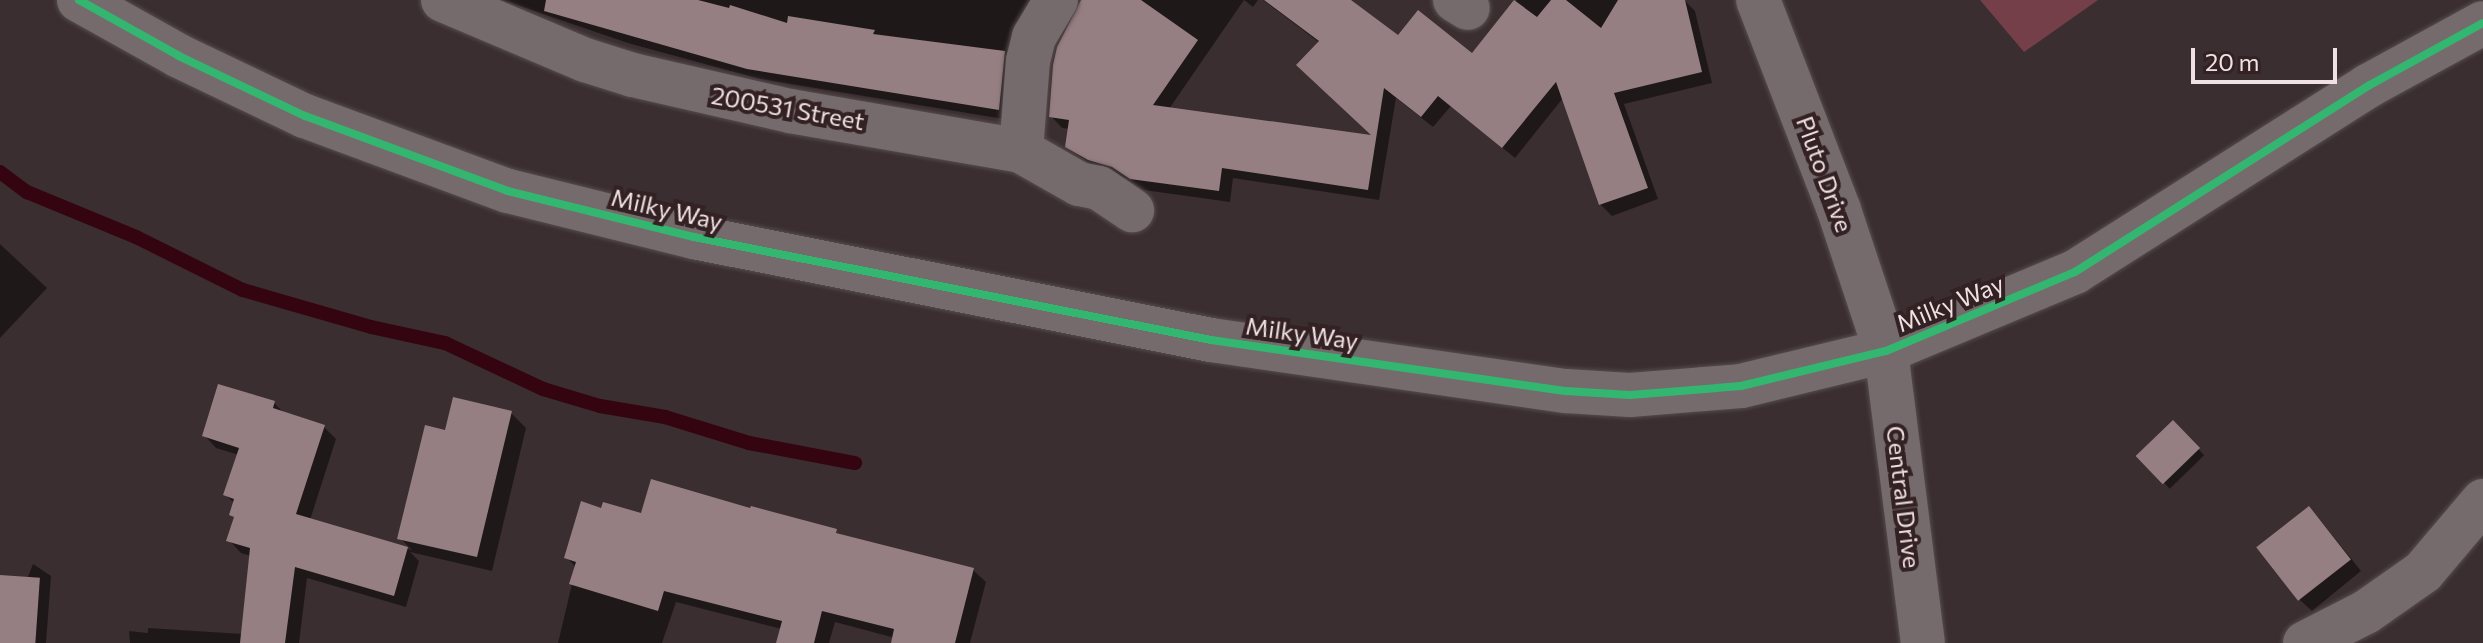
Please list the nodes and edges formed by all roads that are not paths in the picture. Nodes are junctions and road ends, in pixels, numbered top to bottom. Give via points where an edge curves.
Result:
1 (79, 0) edge
2 (443, 0) edge
3 (1056, 0) edge
4 (1758, 0) edge
5 (2483, 23) edge
6 (1021, 151) junction
7 (1132, 210) dead end
8 (1886, 351) junction
9 (2483, 501) edge
10 (1934, 643) edge
11 (2305, 643) edge

1 - 8 street, Milky Way via 179,56 305,116 508,191 694,237 1195,337 1566,391 1630,395 1741,386
2 - 6 street, 200531 Street via 561,51 633,75 790,111
3 - 6 street via 1034,37 1028,61
4 - 8 street, Pluto Drive via 1839,210
5 - 8 street, Milky Way via 2368,86 2075,272
6 - 7 street, 200531 Street
8 - 10 street, Central Drive
9 - 11 street via 2423,572 2366,612

